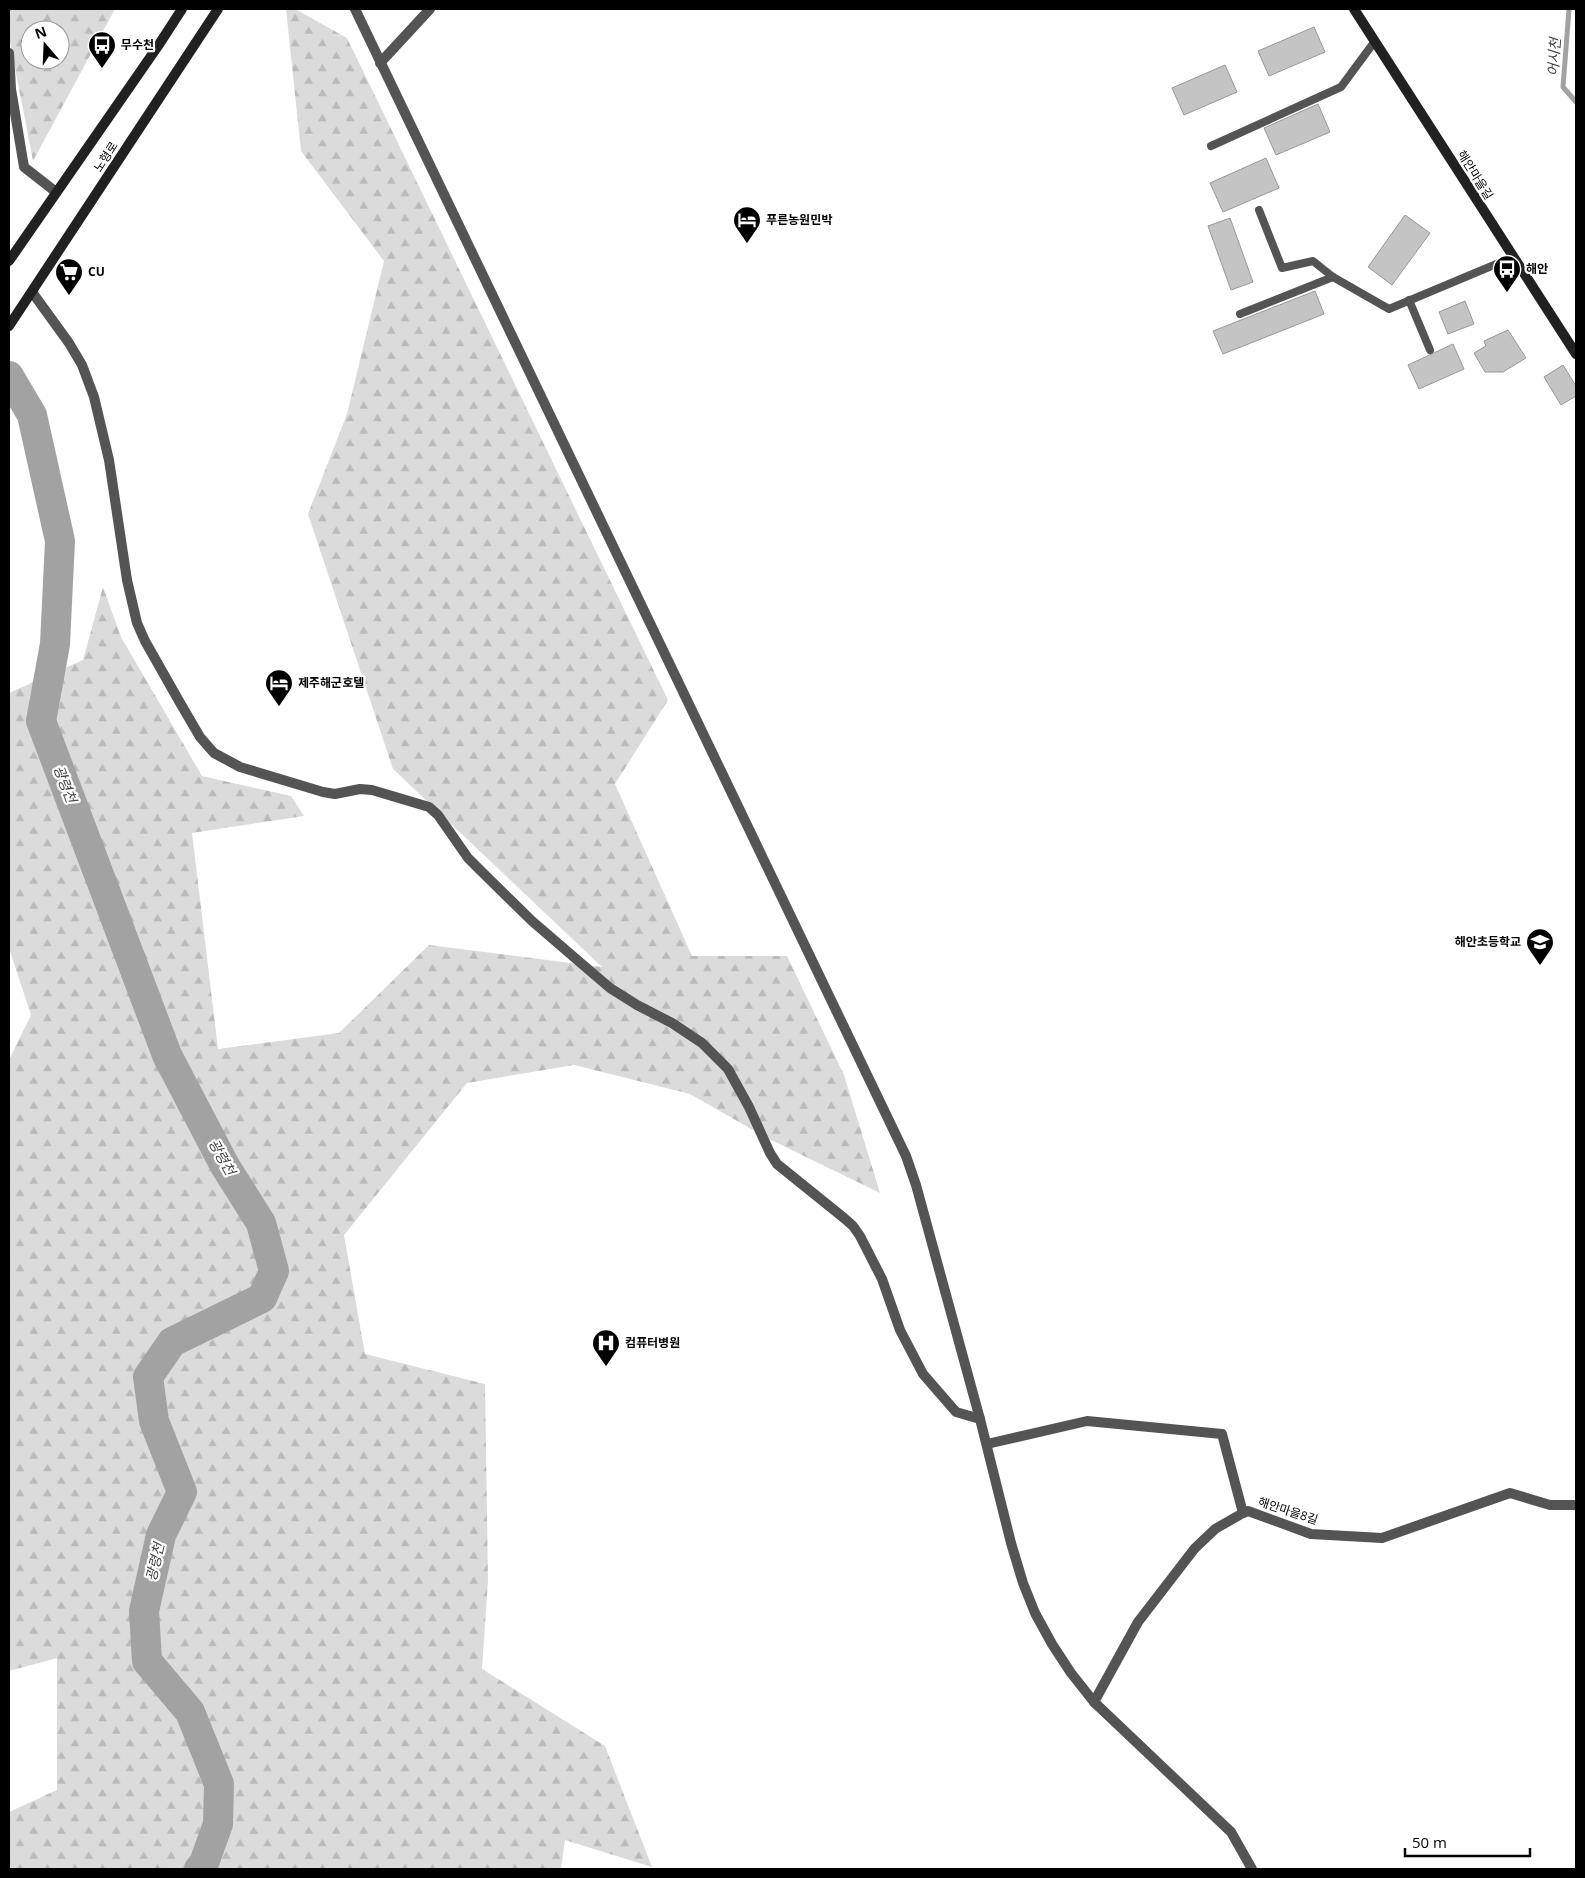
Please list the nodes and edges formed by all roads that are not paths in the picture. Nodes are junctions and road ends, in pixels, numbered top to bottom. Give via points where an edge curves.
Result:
1 (182, 9) edge
2 (218, 9) edge
3 (355, 9) edge
4 (430, 9) edge
5 (1354, 9) edge
6 (1375, 41) junction
7 (9, 53) edge
8 (380, 63) junction
9 (1211, 146) dead end
10 (56, 192) junction
11 (1259, 210) dead end
12 (1513, 257) junction
13 (9, 261) edge
14 (1333, 277) junction
15 (32, 292) junction
16 (1409, 300) junction
17 (1240, 314) dead end
18 (11, 323) edge
19 (1430, 350) dead end
20 (1576, 354) edge
21 (980, 1419) junction
22 (987, 1444) junction
23 (1576, 1505) edge
24 (1243, 1513) junction
25 (1094, 1702) junction
26 (1252, 1869) edge

1 - 10 main road, 노형로
2 - 15 main road, 노형로
3 - 8 street
4 - 8 street
5 - 6 main road, 해안마을길
6 - 9 lane via 1341,87
6 - 12 main road, 해안마을길
7 - 10 street via 11,89 24,167
8 - 21 street via 906,1156
10 - 13 main road, 노형로
11 - 14 lane via 1282,268 1313,261
12 - 16 lane
12 - 20 main road, 해안마을길
14 - 16 lane via 1388,309
14 - 17 lane
15 - 18 main road, 노형로
15 - 21 street via 69,343 94,396 109,460 127,580 137,623 200,737 214,753 240,768 322,792 372,790 429,807 468,858 560,946 610,988 702,1042 728,1069 777,1164 849,1222 860,1236 922,1374 956,1412
16 - 19 lane
21 - 22 street
22 - 24 street, 해안마을8길 via 1087,1421 1222,1434
22 - 25 street via 1011,1543 1035,1613 1071,1673
23 - 24 street, 해안마을8길 via 1550,1505 1510,1493 1382,1538 1311,1534 1248,1511
24 - 25 street via 1215,1529 1196,1548 1138,1622
25 - 26 street via 1231,1832

